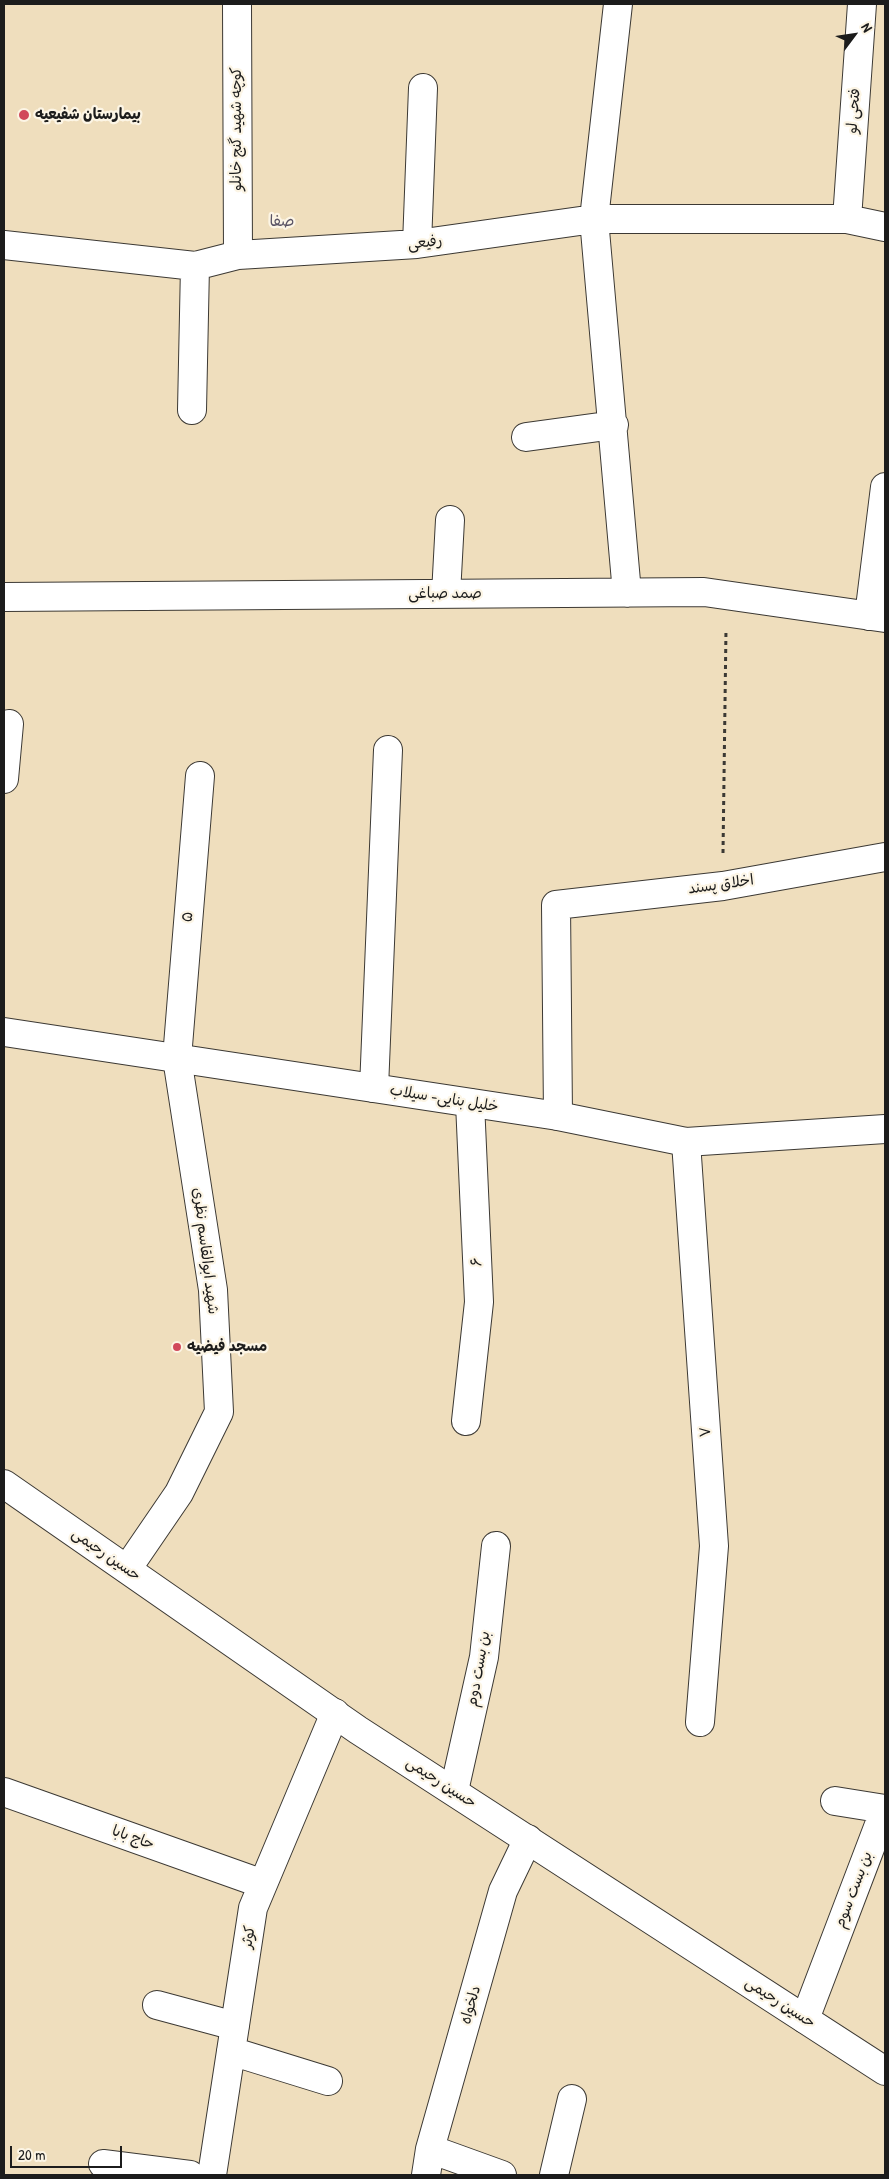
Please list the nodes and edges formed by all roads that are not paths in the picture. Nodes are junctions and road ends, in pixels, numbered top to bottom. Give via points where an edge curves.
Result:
1 (237, 4) edge
2 (618, 4) edge
3 (862, 4) edge
4 (422, 88) dead end
5 (594, 219) junction
6 (847, 219) junction
7 (885, 227) edge
8 (416, 244) junction
9 (4, 245) edge
10 (238, 255) junction
11 (195, 266) junction
12 (192, 410) dead end
13 (614, 425) junction
14 (526, 437) dead end
15 (885, 486) edge
16 (450, 520) dead end
17 (627, 593) junction
18 (446, 594) junction
19 (4, 597) edge
20 (877, 617) edge
21 (9, 724) dead end
22 (388, 750) dead end
23 (200, 776) dead end
24 (4, 778) edge
25 (885, 857) edge
26 (4, 1032) edge
27 (177, 1058) junction
28 (374, 1088) junction
29 (470, 1103) junction
30 (558, 1116) junction
31 (885, 1129) edge
32 (686, 1142) junction
33 (466, 1421) dead end
34 (4, 1484) edge
35 (496, 1546) dead end
36 (127, 1569) junction
37 (335, 1714) junction
38 (700, 1722) dead end
39 (454, 1791) junction
40 (4, 1792) edge
41 (835, 1801) dead end
42 (528, 1839) junction
43 (263, 1884) junction
44 (157, 2005) dead end
45 (805, 2019) junction
46 (233, 2039) junction
47 (885, 2071) edge
48 (328, 2081) dead end
49 (572, 2099) dead end
50 (430, 2149) junction
51 (103, 2164) dead end
52 (190, 2175) edge
53 (212, 2175) edge
54 (426, 2175) edge
55 (502, 2175) edge
56 (554, 2175) edge

1 - 10 street, کوچه شهید گنج خانلو
2 - 5 street
3 - 6 street, فتحی لو
4 - 8 street
5 - 6 street, رفیعی
5 - 8 street, رفیعی
5 - 13 street
6 - 7 street, رفیعی
8 - 10 street, رفیعی
9 - 11 street, رفیعی
10 - 11 street, رفیعی
11 - 12 street
13 - 14 street
13 - 17 street
15 - 20 street
16 - 18 street
17 - 18 street, صمد صباغی
17 - 20 street, صمد صباغی via 704,592
18 - 19 street, صمد صباغی
21 - 24 street
22 - 28 street
23 - 27 street, ۵
25 - 30 street, اخلاق پسند via 723,886 556,905
26 - 27 street, خلیل بنایی- سیلاب
27 - 28 street, خلیل بنایی- سیلاب
27 - 36 street, شهید ابوالقاسم نظری via 213,1290 219,1412 179,1493
28 - 29 street, خلیل بنایی- سیلاب
29 - 30 street, خلیل بنایی- سیلاب
29 - 33 street, ۶ via 479,1302
30 - 32 street, خلیل بنایی- سیلاب
31 - 32 street, خلیل بنایی- سیلاب
32 - 38 street, ۷ via 714,1546
34 - 36 street, حسین رحیمی
35 - 39 street, بن بست دوم via 484,1657
36 - 37 street, حسین رحیمی
37 - 39 street, حسین رحیمی
37 - 43 street, کوثر
39 - 42 street, حسین رحیمی
40 - 43 street, حاج بابا
41 - 45 street, بن بست سوم via 885,1809
42 - 45 street, حسین رحیمی
42 - 50 street, دلخواه via 503,1891
43 - 46 street, کوثر via 253,1908
44 - 46 street
45 - 47 street, حسین رحیمی
46 - 48 street
46 - 53 street, کوثر
49 - 56 street
50 - 54 street, دلخواه
50 - 55 street
51 - 52 street

